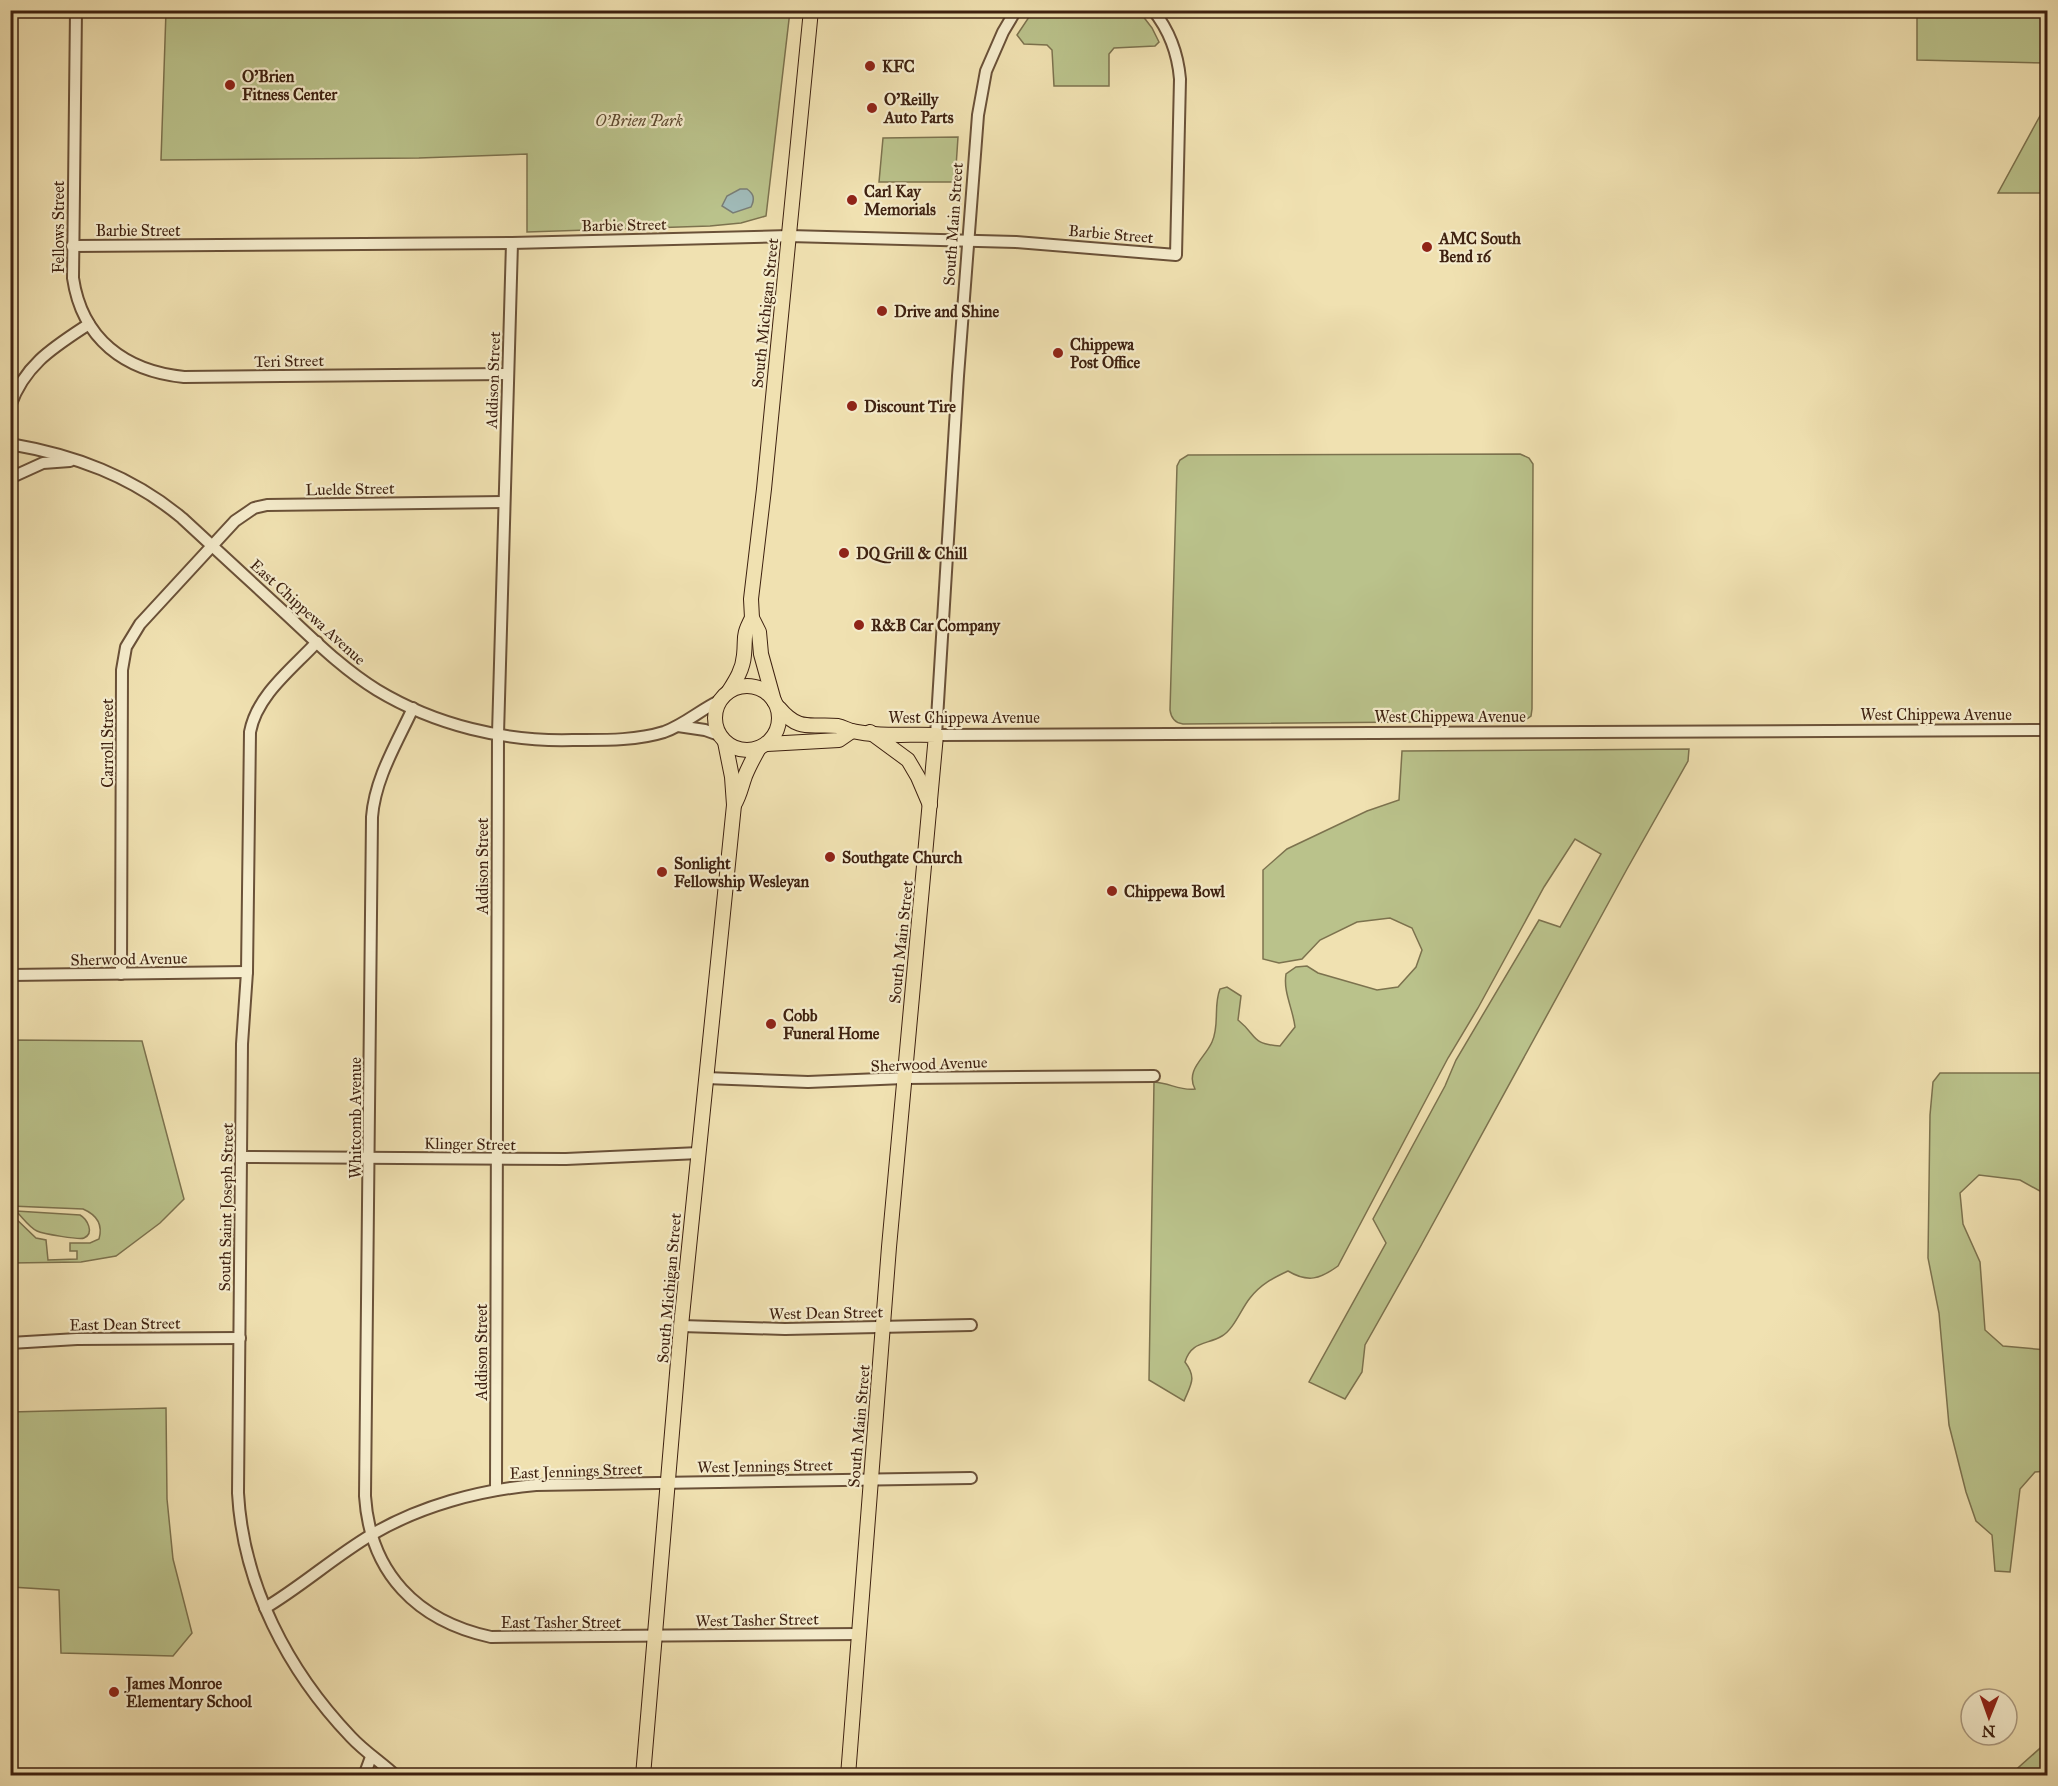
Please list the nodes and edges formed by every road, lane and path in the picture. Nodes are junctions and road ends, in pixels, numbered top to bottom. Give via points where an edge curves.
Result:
1 (76, 10) edge
2 (811, 10) edge
3 (1016, 10) edge
4 (1153, 10) edge
5 (789, 236) junction
6 (968, 240) junction
7 (512, 243) junction
8 (72, 246) junction
9 (89, 324) junction
10 (507, 374) junction
11 (10, 406) edge
12 (10, 444) edge
13 (82, 461) junction
14 (10, 478) edge
15 (504, 502) junction
16 (211, 546) junction
17 (752, 618) junction
18 (317, 642) junction
19 (724, 696) junction
20 (777, 704) junction
21 (413, 708) junction
22 (678, 726) junction
23 (2048, 730) edge
24 (852, 731) junction
25 (870, 732) junction
26 (498, 734) junction
27 (936, 735) junction
28 (722, 739) junction
29 (763, 746) junction
30 (734, 805) junction
31 (931, 807) junction
32 (247, 972) junction
33 (122, 974) junction
34 (10, 975) edge
35 (1154, 1076) dead end
36 (706, 1078) junction
37 (904, 1078) junction
38 (699, 1153) junction
39 (242, 1157) junction
40 (370, 1158) junction
41 (497, 1160) junction
42 (971, 1325) dead end
43 (681, 1326) junction
44 (884, 1327) junction
45 (240, 1338) junction
46 (10, 1343) edge
47 (872, 1478) junction
48 (971, 1478) dead end
49 (668, 1483) junction
50 (496, 1490) junction
51 (371, 1535) junction
52 (266, 1608) junction
53 (859, 1634) junction
54 (655, 1637) junction
55 (371, 1757) junction
56 (364, 1776) edge
57 (396, 1776) edge
58 (643, 1776) edge
59 (848, 1776) edge

1 - 8 street, Fellows Street
2 - 5 main road, South Michigan Street
3 - 6 street, South Main Street via 986,71 978,115
4 - 6 street, Barbie Street via 1178,61 1176,255
5 - 6 street, Barbie Street
5 - 7 street, Barbie Street
5 - 17 main road, South Michigan Street
6 - 27 street, South Main Street
7 - 8 street, Barbie Street
7 - 10 street, Addison Street
8 - 9 street, Fellows Street via 75,292
9 - 10 street, Teri Street via 104,343 134,365 184,377
9 - 11 street via 34,364
10 - 15 street, Addison Street
12 - 13 street, East Chippewa Avenue
13 - 14 street, East Chippewa Avenue via 43,463
13 - 16 street, East Chippewa Avenue via 151,495
15 - 16 street, Luelde Street via 267,505 244,513
15 - 26 street, Addison Street
16 - 18 street, East Chippewa Avenue
16 - 33 street, Carroll Street via 140,624 123,660
17 - 19 main road, South Michigan Street via 744,633 742,665
17 - 20 main road, South Michigan Street
18 - 21 street, East Chippewa Avenue via 356,676
18 - 32 street, South Saint Joseph Street via 269,693 251,726
19 - 20 main road via 748,686 767,693
19 - 22 street, East Chippewa Avenue
19 - 28 main road via 714,718
20 - 24 main road, West Chippewa Avenue via 786,717 802,725 839,726
20 - 29 main road via 779,726
21 - 26 street, East Chippewa Avenue via 450,723
21 - 40 street, Whitcomb Avenue via 373,804
22 - 26 street, East Chippewa Avenue via 642,737 597,740 543,740
22 - 28 street, East Chippewa Avenue via 705,730
23 - 27 street, West Chippewa Avenue
24 - 25 main road, West Chippewa Avenue
24 - 29 main road, West Chippewa Avenue via 839,740
25 - 27 main road, West Chippewa Avenue
25 - 31 main road via 908,760
26 - 41 street, Addison Street
27 - 31 main road, South Main Street
28 - 29 main road via 741,750
28 - 30 main road, South Michigan Street via 732,777
29 - 30 main road, South Michigan Street via 751,762
30 - 36 main road, South Michigan Street
31 - 37 main road, South Main Street
32 - 33 street, Sherwood Avenue
32 - 39 street, South Saint Joseph Street via 242,1044
33 - 34 street, Sherwood Avenue
35 - 37 street, Sherwood Avenue
36 - 37 street, Sherwood Avenue via 808,1082
36 - 38 main road, South Michigan Street
37 - 44 main road, South Main Street
38 - 41 street, Klinger Street
38 - 43 main road, South Michigan Street
39 - 40 street, Klinger Street
39 - 45 street, South Saint Joseph Street
40 - 41 street, Klinger Street
40 - 51 street, Whitcomb Avenue via 365,1496
41 - 50 street, Addison Street
42 - 44 street, West Dean Street
43 - 44 street, West Dean Street
43 - 49 main road, South Michigan Street
44 - 47 main road, South Main Street
45 - 46 street, East Dean Street
45 - 52 street, South Saint Joseph Street via 239,1517 250,1567
47 - 48 street, West Jennings Street
47 - 49 street, West Jennings Street
47 - 53 main road, South Main Street
49 - 50 street, East Jennings Street via 536,1485
49 - 54 main road, South Michigan Street
50 - 51 street, East Jennings Street via 437,1506
51 - 52 street, East Jennings Street
51 - 54 street, East Tasher Street via 386,1567 405,1593 421,1609 457,1629 501,1638
52 - 55 street, South Saint Joseph Street via 276,1633 307,1684
53 - 54 street, West Tasher Street
53 - 59 main road, South Main Street
54 - 58 main road, South Michigan Street
55 - 56 street
55 - 57 street, South Saint Joseph Street

